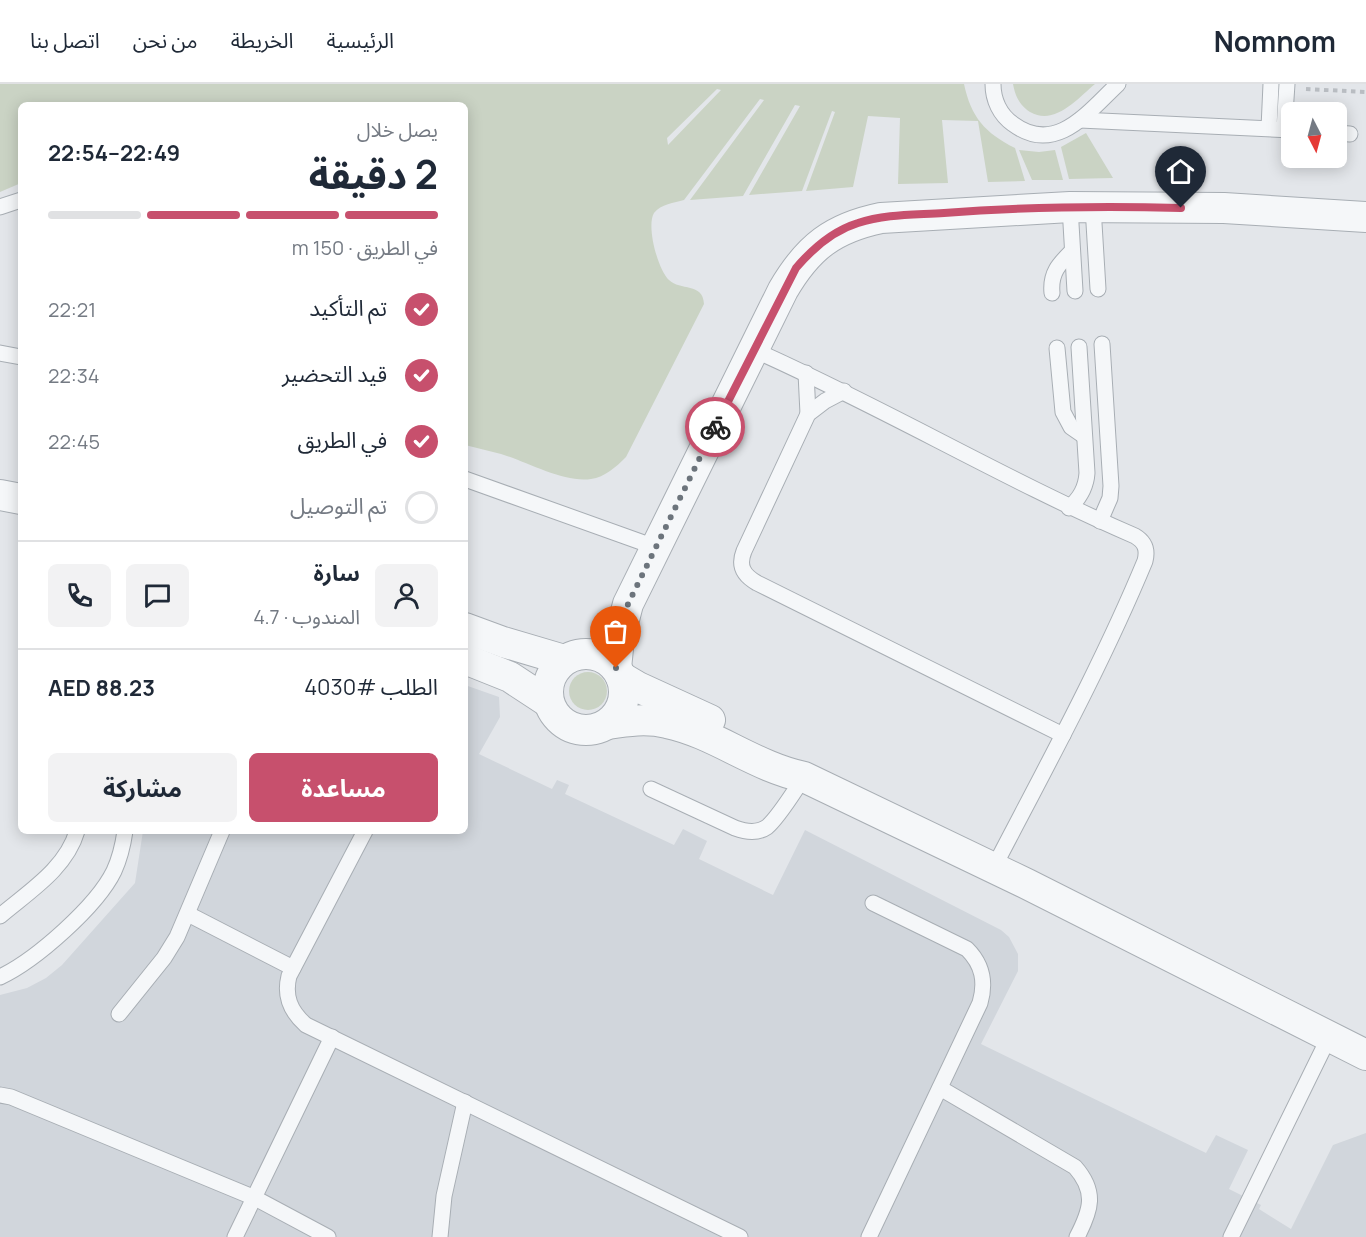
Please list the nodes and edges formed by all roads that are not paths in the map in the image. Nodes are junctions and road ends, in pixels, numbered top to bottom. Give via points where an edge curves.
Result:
1 (993, 84) edge
2 (1118, 84) edge
3 (1271, 84) edge
4 (1287, 84) edge
5 (1285, 102) edge
6 (1080, 120) junction
7 (1281, 129) edge
8 (18, 201) edge
9 (0, 207) edge
10 (1081, 207) junction
11 (1366, 217) edge
12 (1072, 251) junction
13 (1098, 289) dead end
14 (1075, 291) dead end
15 (1052, 293) dead end
16 (1102, 344) dead end
17 (1078, 346) dead end
18 (1057, 348) dead end
19 (754, 350) junction
20 (0, 353) edge
21 (18, 356) edge
22 (806, 373) junction
23 (844, 392) junction
24 (808, 414) junction
25 (1084, 436) junction
26 (468, 480) edge
27 (0, 495) edge
28 (18, 498) edge
29 (1069, 508) junction
30 (1100, 521) junction
31 (655, 547) junction
32 (628, 604) junction
33 (468, 629) edge
34 (571, 657) junction
35 (468, 660) edge
36 (619, 673) junction
37 (548, 702) junction
38 (608, 724) junction
39 (1063, 735) junction
40 (804, 777) junction
41 (651, 789) dead end
42 (76, 834) edge
43 (125, 834) edge
44 (221, 834) edge
45 (363, 834) edge
46 (993, 869) junction
47 (873, 903) dead end
48 (188, 914) junction
49 (0, 916) edge
50 (293, 968) junction
51 (0, 976) edge
52 (119, 1014) dead end
53 (332, 1037) junction
54 (1329, 1037) junction
55 (1366, 1055) edge
56 (940, 1088) junction
57 (0, 1095) edge
58 (465, 1102) junction
59 (255, 1198) junction
60 (236, 1237) edge
61 (328, 1237) edge
62 (440, 1237) edge
63 (740, 1237) edge
64 (869, 1237) edge
65 (1077, 1237) edge
66 (1231, 1237) edge

1 - 6 lane via 1001,112 1029,133 1053,134
2 - 6 lane
3 - 7 lane
4 - 5 lane
6 - 7 lane
8 - 9 lane
10 - 11 street via 1224,208
10 - 12 lane
10 - 13 lane
10 - 19 street via 882,218 833,233 796,268
12 - 14 lane
12 - 15 lane via 1055,269
16 - 30 lane via 1111,486
17 - 25 lane
18 - 25 lane via 1063,412 1071,427
19 - 22 lane
19 - 31 street
20 - 21 lane
22 - 23 lane
22 - 24 lane
23 - 24 lane
23 - 29 lane
24 - 39 lane via 741,560 748,578
25 - 29 lane via 1086,481 1078,500
26 - 31 lane
27 - 28 street
29 - 30 lane
30 - 39 lane via 1141,540 1147,554
31 - 32 street
32 - 34 street
32 - 36 street via 619,639
33 - 34 street via 503,642
34 - 36 street via 599,656
34 - 37 street via 551,674
35 - 37 street via 510,676
36 - 38 street via 624,698
36 - 40 street via 638,687 771,749
37 - 38 street via 567,726 588,730
38 - 40 street via 666,722
39 - 46 lane
40 - 41 lane via 767,827 746,832
40 - 46 street
42 - 49 lane via 64,858 50,874
43 - 51 lane via 114,871 100,893 39,953
44 - 48 lane
45 - 50 lane
46 - 54 street
47 - 56 lane via 957,942 976,957 981,968 984,980 980,1003
48 - 50 lane
48 - 52 lane via 164,958
50 - 53 lane via 286,987 291,1008 306,1025
53 - 58 lane
53 - 59 lane
54 - 55 street
54 - 66 lane
56 - 64 lane
56 - 65 lane via 1075,1167 1088,1186 1090,1198
57 - 59 lane
58 - 62 lane via 444,1196
58 - 63 lane
59 - 60 lane
59 - 61 lane

